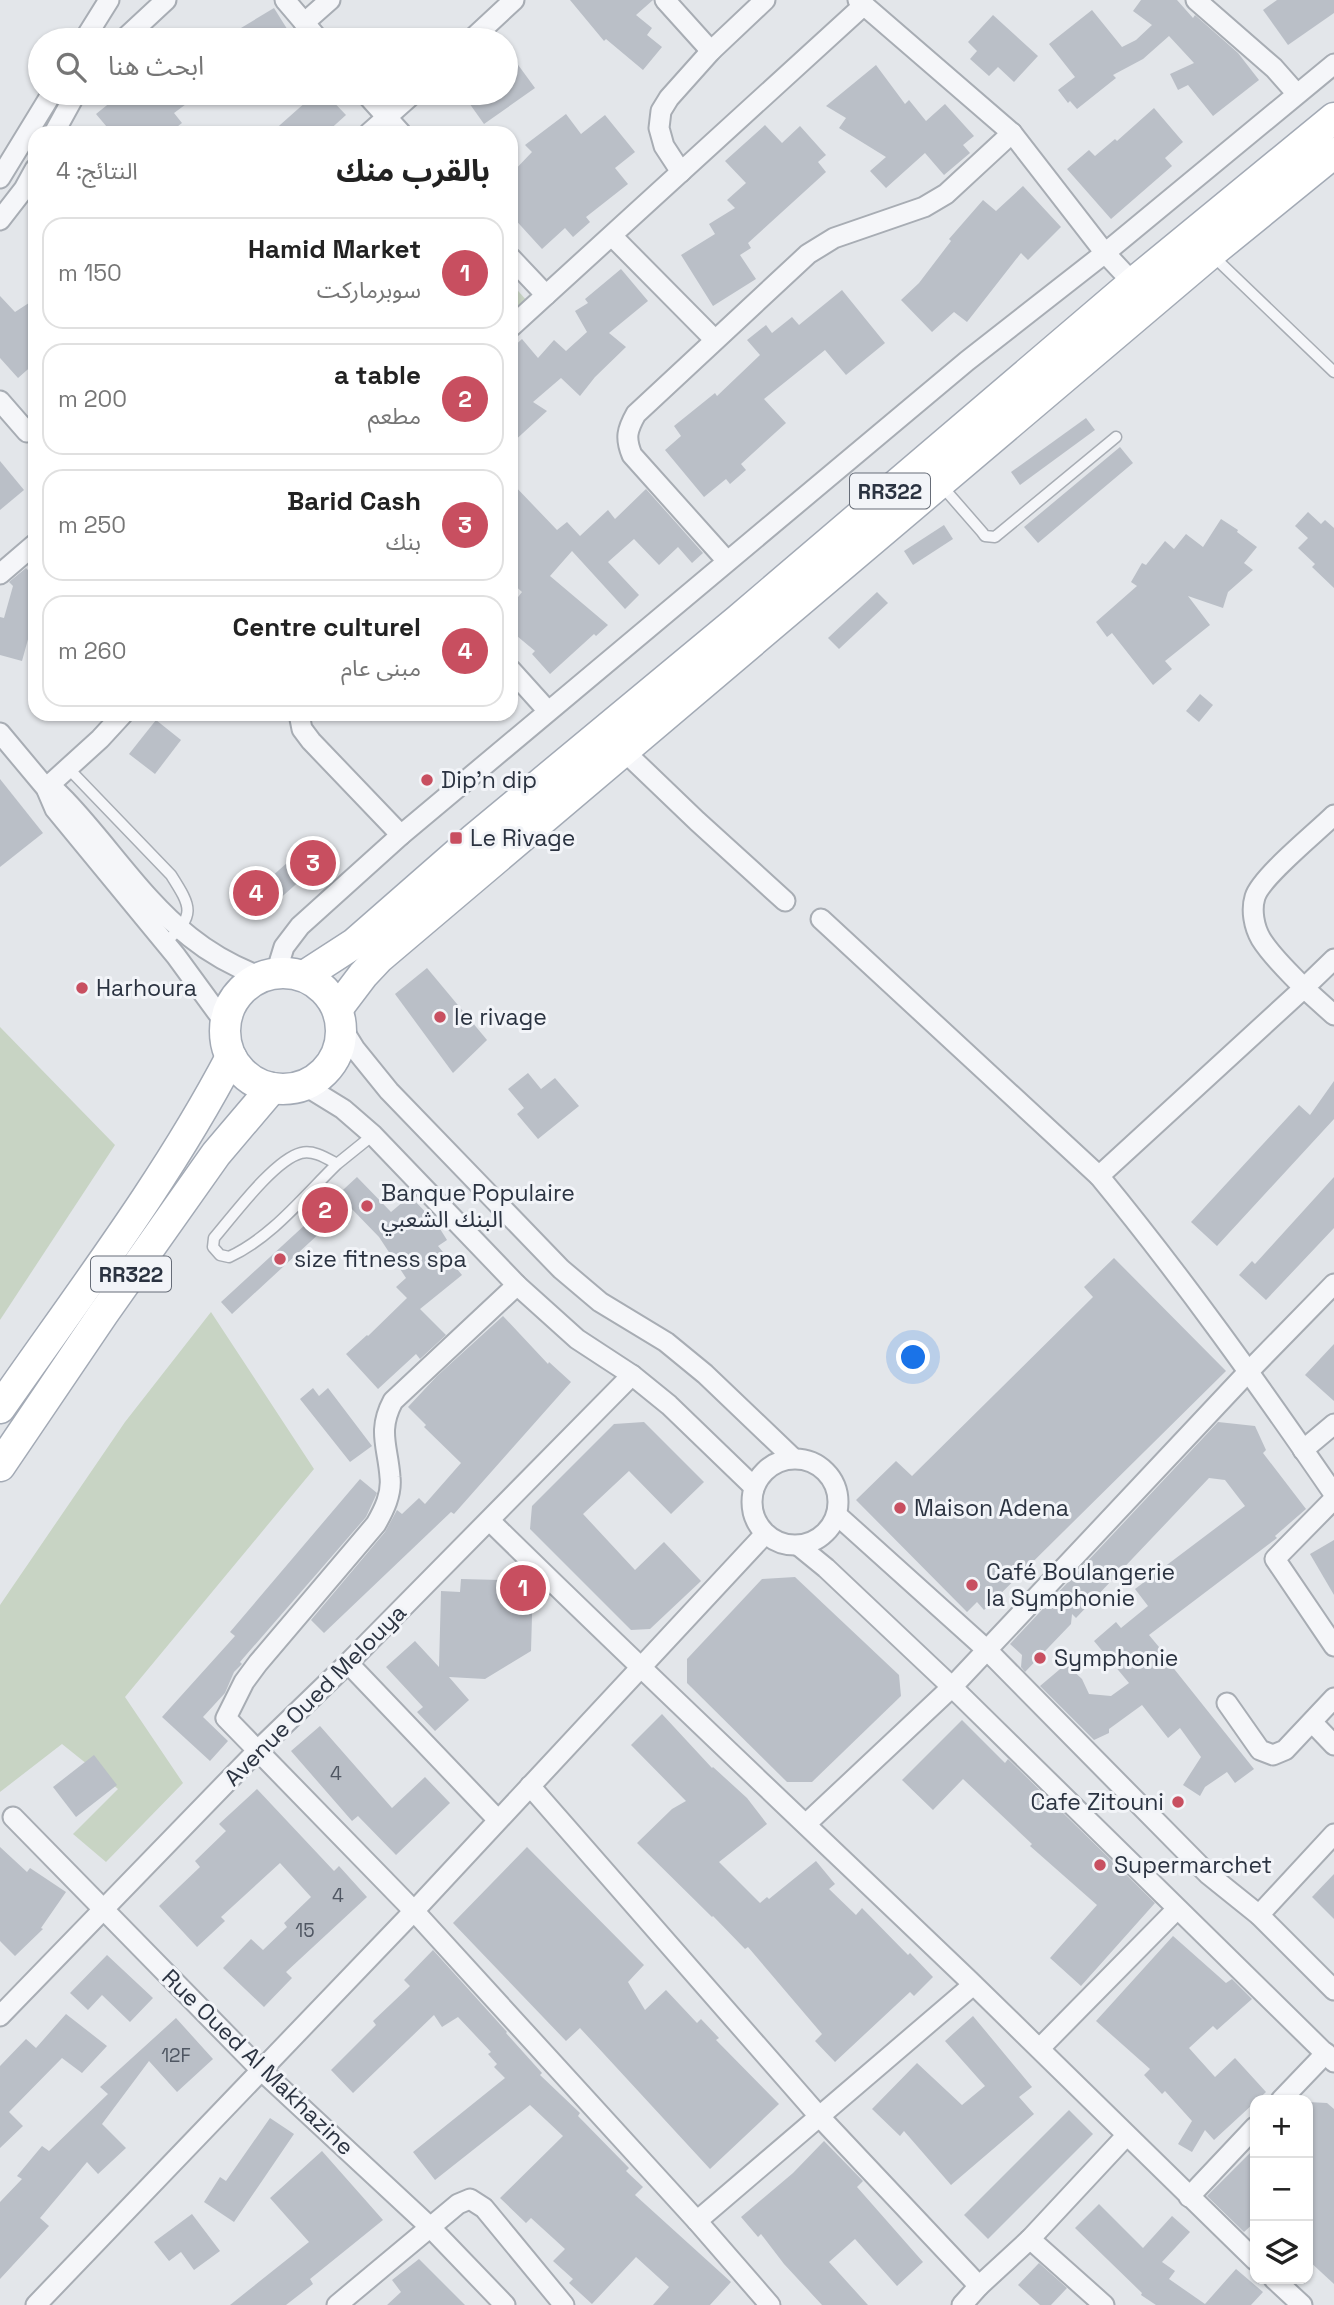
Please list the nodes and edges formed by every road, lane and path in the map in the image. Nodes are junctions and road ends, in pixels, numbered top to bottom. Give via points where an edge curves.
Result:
1 (109, 0) edge
2 (166, 0) edge
3 (285, 0) edge
4 (330, 0) edge
5 (514, 0) edge
6 (665, 0) edge
7 (765, 0) edge
8 (1196, 0) edge
9 (861, 3) edge
10 (304, 23) junction
11 (92, 28) edge
12 (136, 28) edge
13 (308, 28) edge
14 (484, 28) edge
15 (711, 51) junction
16 (1334, 64) edge
17 (1297, 94) junction
18 (45, 105) edge
19 (69, 105) edge
20 (376, 105) edge
21 (400, 105) edge
22 (387, 117) junction
23 (1334, 118) edge
24 (32, 126) edge
25 (58, 126) edge
26 (377, 126) edge
27 (395, 126) edge
28 (28, 132) edge
29 (1012, 133) junction
30 (1334, 153) edge
31 (681, 172) junction
32 (0, 178) edge
33 (28, 182) edge
34 (0, 220) edge
35 (612, 236) junction
36 (1105, 253) junction
37 (1211, 253) junction
38 (518, 265) edge
39 (1133, 283) junction
40 (546, 295) junction
41 (518, 321) edge
42 (715, 340) junction
43 (1334, 372) edge
44 (0, 401) edge
45 (28, 429) edge
46 (1116, 437) dead end
47 (941, 484) junction
48 (28, 550) edge
49 (727, 561) junction
50 (0, 574) edge
51 (518, 678) edge
52 (548, 711) junction
53 (117, 721) edge
54 (300, 721) edge
55 (0, 733) edge
56 (624, 751) junction
57 (68, 768) junction
58 (46, 788) junction
59 (1334, 815) edge
60 (76, 822) junction
61 (401, 835) junction
62 (785, 901) dead end
63 (821, 919) dead end
64 (181, 929) junction
65 (165, 943) junction
66 (1334, 958) edge
67 (280, 975) junction
68 (1304, 988) junction
69 (1334, 1015) edge
70 (340, 1018) junction
71 (225, 1023) junction
72 (231, 1057) junction
73 (304, 1085) junction
74 (272, 1088) junction
75 (373, 1135) junction
76 (337, 1164) junction
77 (1099, 1176) junction
78 (1334, 1284) edge
79 (517, 1285) junction
80 (1249, 1371) junction
81 (632, 1375) junction
82 (0, 1408) edge
83 (1334, 1424) edge
84 (1303, 1450) junction
85 (793, 1458) junction
86 (0, 1466) edge
87 (754, 1487) junction
88 (1334, 1497) edge
89 (837, 1515) junction
90 (490, 1521) junction
91 (765, 1534) junction
92 (799, 1546) junction
93 (1334, 1646) edge
94 (987, 1650) junction
95 (348, 1663) junction
96 (639, 1668) junction
97 (952, 1687) junction
98 (1334, 1698) edge
99 (1227, 1703) dead end
100 (1312, 1722) junction
101 (1334, 1745) edge
102 (258, 1750) junction
103 (530, 1786) junction
104 (13, 1817) dead end
105 (498, 1820) junction
106 (806, 1824) junction
107 (1334, 1834) edge
108 (103, 1908) junction
109 (1177, 1909) junction
110 (414, 1911) junction
111 (1259, 1915) junction
112 (973, 1984) junction
113 (1334, 1990) edge
114 (0, 2016) edge
115 (1040, 2048) junction
116 (1330, 2057) edge
117 (261, 2070) junction
118 (1287, 2095) edge
119 (818, 2115) junction
120 (1250, 2132) edge
121 (1126, 2136) junction
122 (1189, 2197) junction
123 (696, 2221) junction
124 (430, 2227) junction
125 (1030, 2239) junction
126 (1250, 2255) edge
127 (1278, 2284) edge
128 (979, 2287) junction
129 (1292, 2302) edge
130 (764, 2303) edge
131 (36, 2305) edge
132 (337, 2305) edge
133 (505, 2305) edge
134 (564, 2305) edge
135 (962, 2305) edge
136 (1104, 2305) edge

1 - 11 street
2 - 12 street
3 - 10 street
4 - 10 street
5 - 14 street
6 - 15 street
7 - 15 street
8 - 17 street
9 - 29 street
9 - 31 street
10 - 13 street
15 - 31 street via 661,111 664,146
16 - 17 street
17 - 36 street
18 - 24 street
19 - 25 street
20 - 22 street
21 - 22 street
22 - 26 street
22 - 27 street
23 - 39 main road, RR322
28 - 32 street
29 - 36 street
29 - 42 street via 946,194 924,207 834,238 808,254
30 - 37 main road, RR322
31 - 35 street
33 - 34 street
35 - 40 street
35 - 42 street
36 - 39 street
36 - 49 street
37 - 43 lane
37 - 47 main road, RR322
38 - 40 street
39 - 67 main road, RR322 via 355,943
40 - 41 street
42 - 49 street via 636,414 627,429 627,442 632,456
44 - 45 street
46 - 47 lane via 995,537 985,536
47 - 56 main road, RR322
48 - 50 street
49 - 52 street
51 - 52 street
52 - 61 street
53 - 57 street
54 - 61 street via 311,741
55 - 58 street
56 - 62 street
56 - 70 main road, RR322 via 379,958 356,983
57 - 58 street
57 - 64 lane via 171,874 188,907
58 - 60 street via 55,809
59 - 68 street via 1265,881 1252,908 1261,940
60 - 64 street
60 - 65 street
61 - 67 street via 300,926 284,947
63 - 77 street
64 - 65 lane
64 - 67 street via 224,960
65 - 71 street
66 - 68 street
67 - 70 main road via 318,983
67 - 71 main road, RR322 via 248,984 229,1008
68 - 69 street
68 - 77 street
70 - 73 main road, RR322 via 341,1042 336,1056 317,1079
70 - 85 street via 355,1049 389,1091 561,1269 600,1302 666,1342
71 - 72 main road
72 - 74 main road via 255,1082
72 - 82 main road, RR322 via 166,1171
73 - 74 main road
73 - 75 street
74 - 86 main road, RR322 via 216,1154
75 - 76 lane
75 - 79 street
76 - 76 lane via 314,1153 286,1159 214,1238 212,1247 229,1257 243,1251
77 - 80 street
78 - 80 street
79 - 81 street via 577,1339
79 - 102 street via 389,1408 384,1428 391,1479 386,1507 258,1663 226,1718
80 - 84 street
80 - 94 street
81 - 87 street
81 - 90 street, Avenue Oued Melouya
83 - 84 street
84 - 88 street
85 - 87 street via 766,1469
85 - 89 street via 807,1460 830,1475 839,1501
87 - 91 street via 751,1509
88 - 93 street via 1275,1559
89 - 92 street via 815,1541
89 - 94 street
90 - 95 street, Avenue Oued Melouya
90 - 96 street
91 - 92 street via 781,1544
91 - 96 street
92 - 97 street
94 - 97 street
94 - 111 street via 1208,1874
95 - 102 street, Avenue Oued Melouya
95 - 105 street
96 - 103 street
96 - 106 street
97 - 106 street
97 - 109 street
98 - 100 street
99 - 100 street via 1266,1754 1285,1750
100 - 101 street
102 - 108 street, Avenue Oued Melouya
102 - 110 street
103 - 105 street
103 - 119 street
104 - 108 street, Rue Oued Al Makhazine
105 - 110 street
106 - 112 street
107 - 111 street
108 - 114 street, Avenue Oued Melouya
108 - 117 street, Rue Oued Al Makhazine
109 - 115 street
109 - 116 street
110 - 117 street
110 - 123 street
111 - 113 street
112 - 115 street
112 - 119 street
115 - 121 street
116 - 118 street
117 - 124 street, Rue Oued Al Makhazine
117 - 131 street
119 - 123 street
119 - 128 street
120 - 122 street
121 - 122 street
121 - 125 street
122 - 126 street
123 - 130 street
124 - 132 street
124 - 133 street, Rue Oued Al Makhazine
124 - 134 street via 470,2199 485,2208
125 - 128 street
125 - 136 street
127 - 129 street
128 - 135 street

